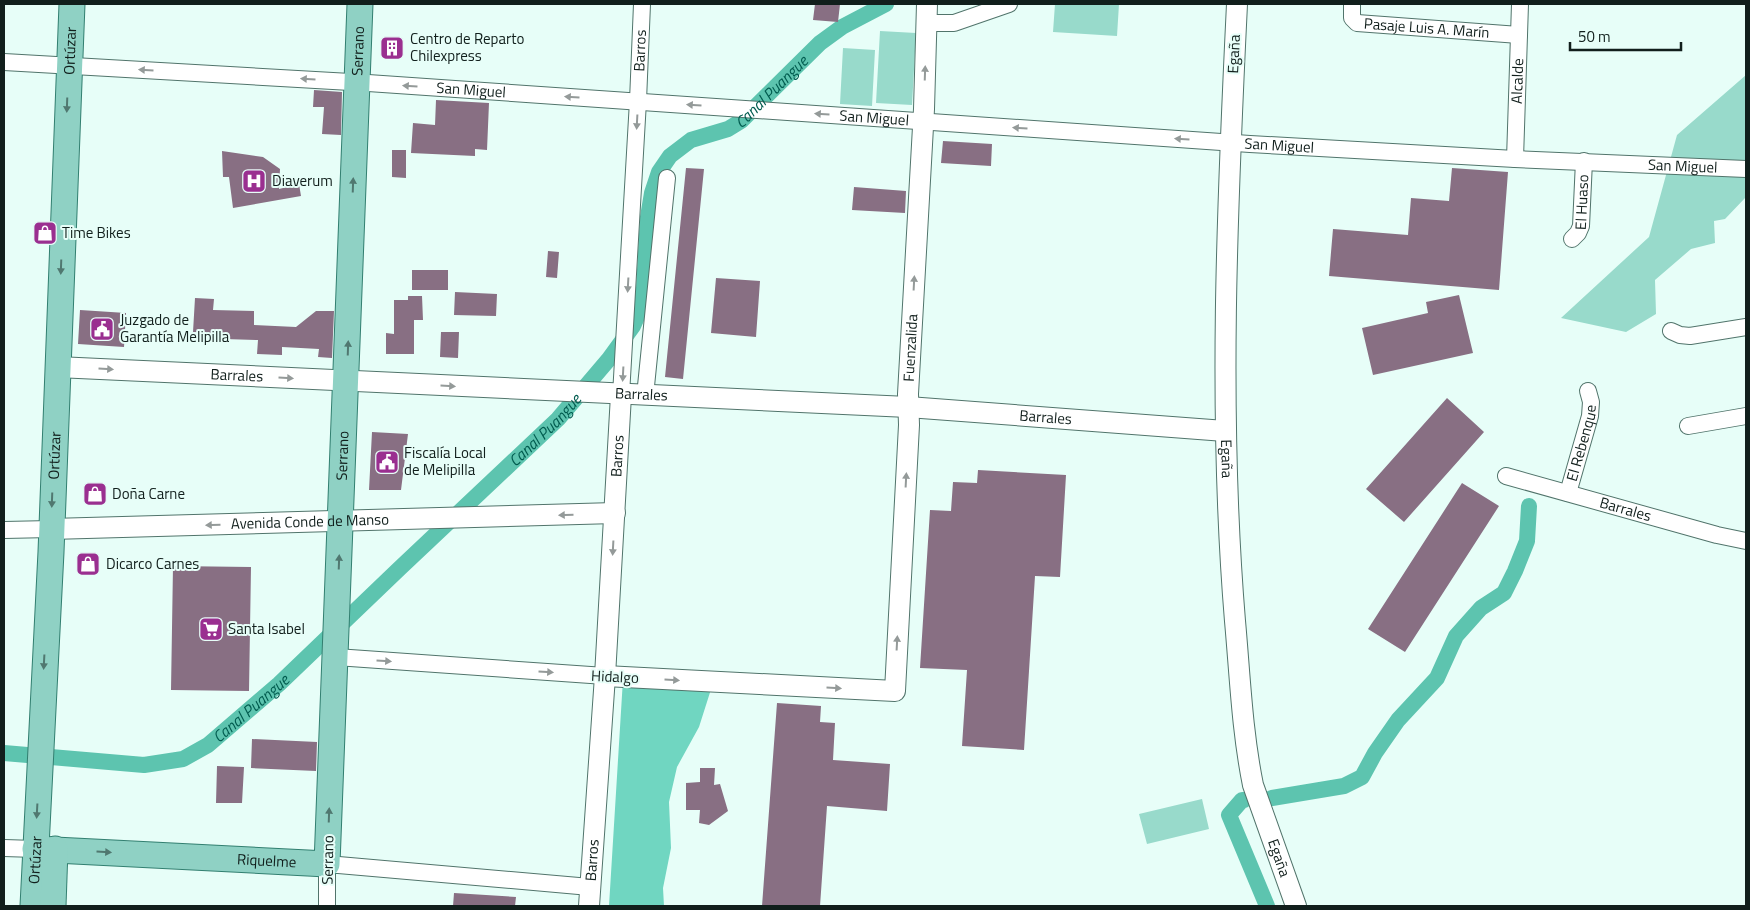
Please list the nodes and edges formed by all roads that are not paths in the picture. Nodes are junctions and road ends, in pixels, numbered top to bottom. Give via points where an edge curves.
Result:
1 (72, 4) edge
2 (360, 4) edge
3 (642, 4) edge
4 (1009, 4) edge
5 (1237, 4) edge
6 (1352, 4) edge
7 (1520, 4) edge
8 (927, 13) edge
9 (1519, 35) junction
10 (4, 62) edge
11 (69, 66) junction
12 (357, 82) junction
13 (638, 101) junction
14 (923, 121) junction
15 (1230, 142) junction
16 (1515, 159) junction
17 (1584, 161) junction
18 (1746, 169) edge
19 (667, 178) dead end
20 (1572, 239) dead end
21 (1746, 327) edge
22 (1671, 331) dead end
23 (58, 367) junction
24 (347, 381) junction
25 (1588, 391) dead end
26 (621, 395) junction
27 (645, 396) junction
28 (908, 407) junction
29 (1746, 416) edge
30 (1688, 426) dead end
31 (1225, 431) junction
32 (1506, 476) dead end
33 (1568, 493) junction
34 (615, 513) junction
35 (341, 521) junction
36 (51, 529) junction
37 (4, 530) edge
38 (1746, 541) edge
39 (336, 651) junction
40 (605, 676) junction
41 (895, 691) joint
42 (4, 848) edge
43 (45, 849) junction
44 (327, 864) junction
45 (589, 897) edge
46 (33, 906) edge
47 (53, 906) edge
48 (327, 906) edge
49 (1296, 906) edge

1 - 11 main road, Ortúzar
2 - 12 main road, Serrano
3 - 13 street, Barros
4 - 8 street via 954,23
5 - 15 street, Egaña
6 - 9 street, Pasaje Luis A. Marín via 1352,18 1357,23
7 - 9 street, Alcalde
14 -> 8 street, Fuenzalida
9 - 16 street, Alcalde
10 - 11 street, San Miguel
12 -> 11 street, San Miguel
11 -> 23 main road, Ortúzar
13 -> 12 street, San Miguel
24 -> 12 main road, Serrano
14 -> 13 street, San Miguel
13 -> 26 street, Barros
15 -> 14 street, San Miguel
28 -> 14 street, Fuenzalida
15 - 16 street, San Miguel
15 - 31 street, Egaña
16 - 17 street, San Miguel
17 - 18 street, San Miguel
17 - 20 street, El Huaso via 1581,226
19 - 27 street
21 - 22 street via 1690,336
23 -> 24 street, Barrales
23 -> 36 main road, Ortúzar
24 -> 26 street, Barrales
24 - 35 main road, Serrano
25 - 33 street, El Rebenque via 1591,409
26 - 27 street, Barrales
26 - 34 street, Barros
27 - 28 street, Barrales
28 - 31 street, Barrales
41 -> 28 street, Fuenzalida
29 - 30 street
31 - 49 street, Egaña via 1230,557 1247,749 1253,785
32 - 33 street, Barrales
33 - 38 street, Barrales
34 -> 35 street, Avenida Conde de Manso
34 -> 40 street, Barros
35 -> 36 street, Avenida Conde de Manso
39 -> 35 main road, Serrano
36 - 37 street, Avenida Conde de Manso
36 -> 43 main road, Ortúzar via 39,755
39 -> 40 street, Hidalgo
44 -> 39 main road, Serrano
40 -> 41 street, Hidalgo
40 - 45 street, Barros
42 - 43 street, Riquelme
43 -> 44 main road, Riquelme
43 - 46 main road, Ortúzar
43 - 47 main road, Ortúzar
44 - 45 street, Riquelme
44 - 48 street, Serrano

